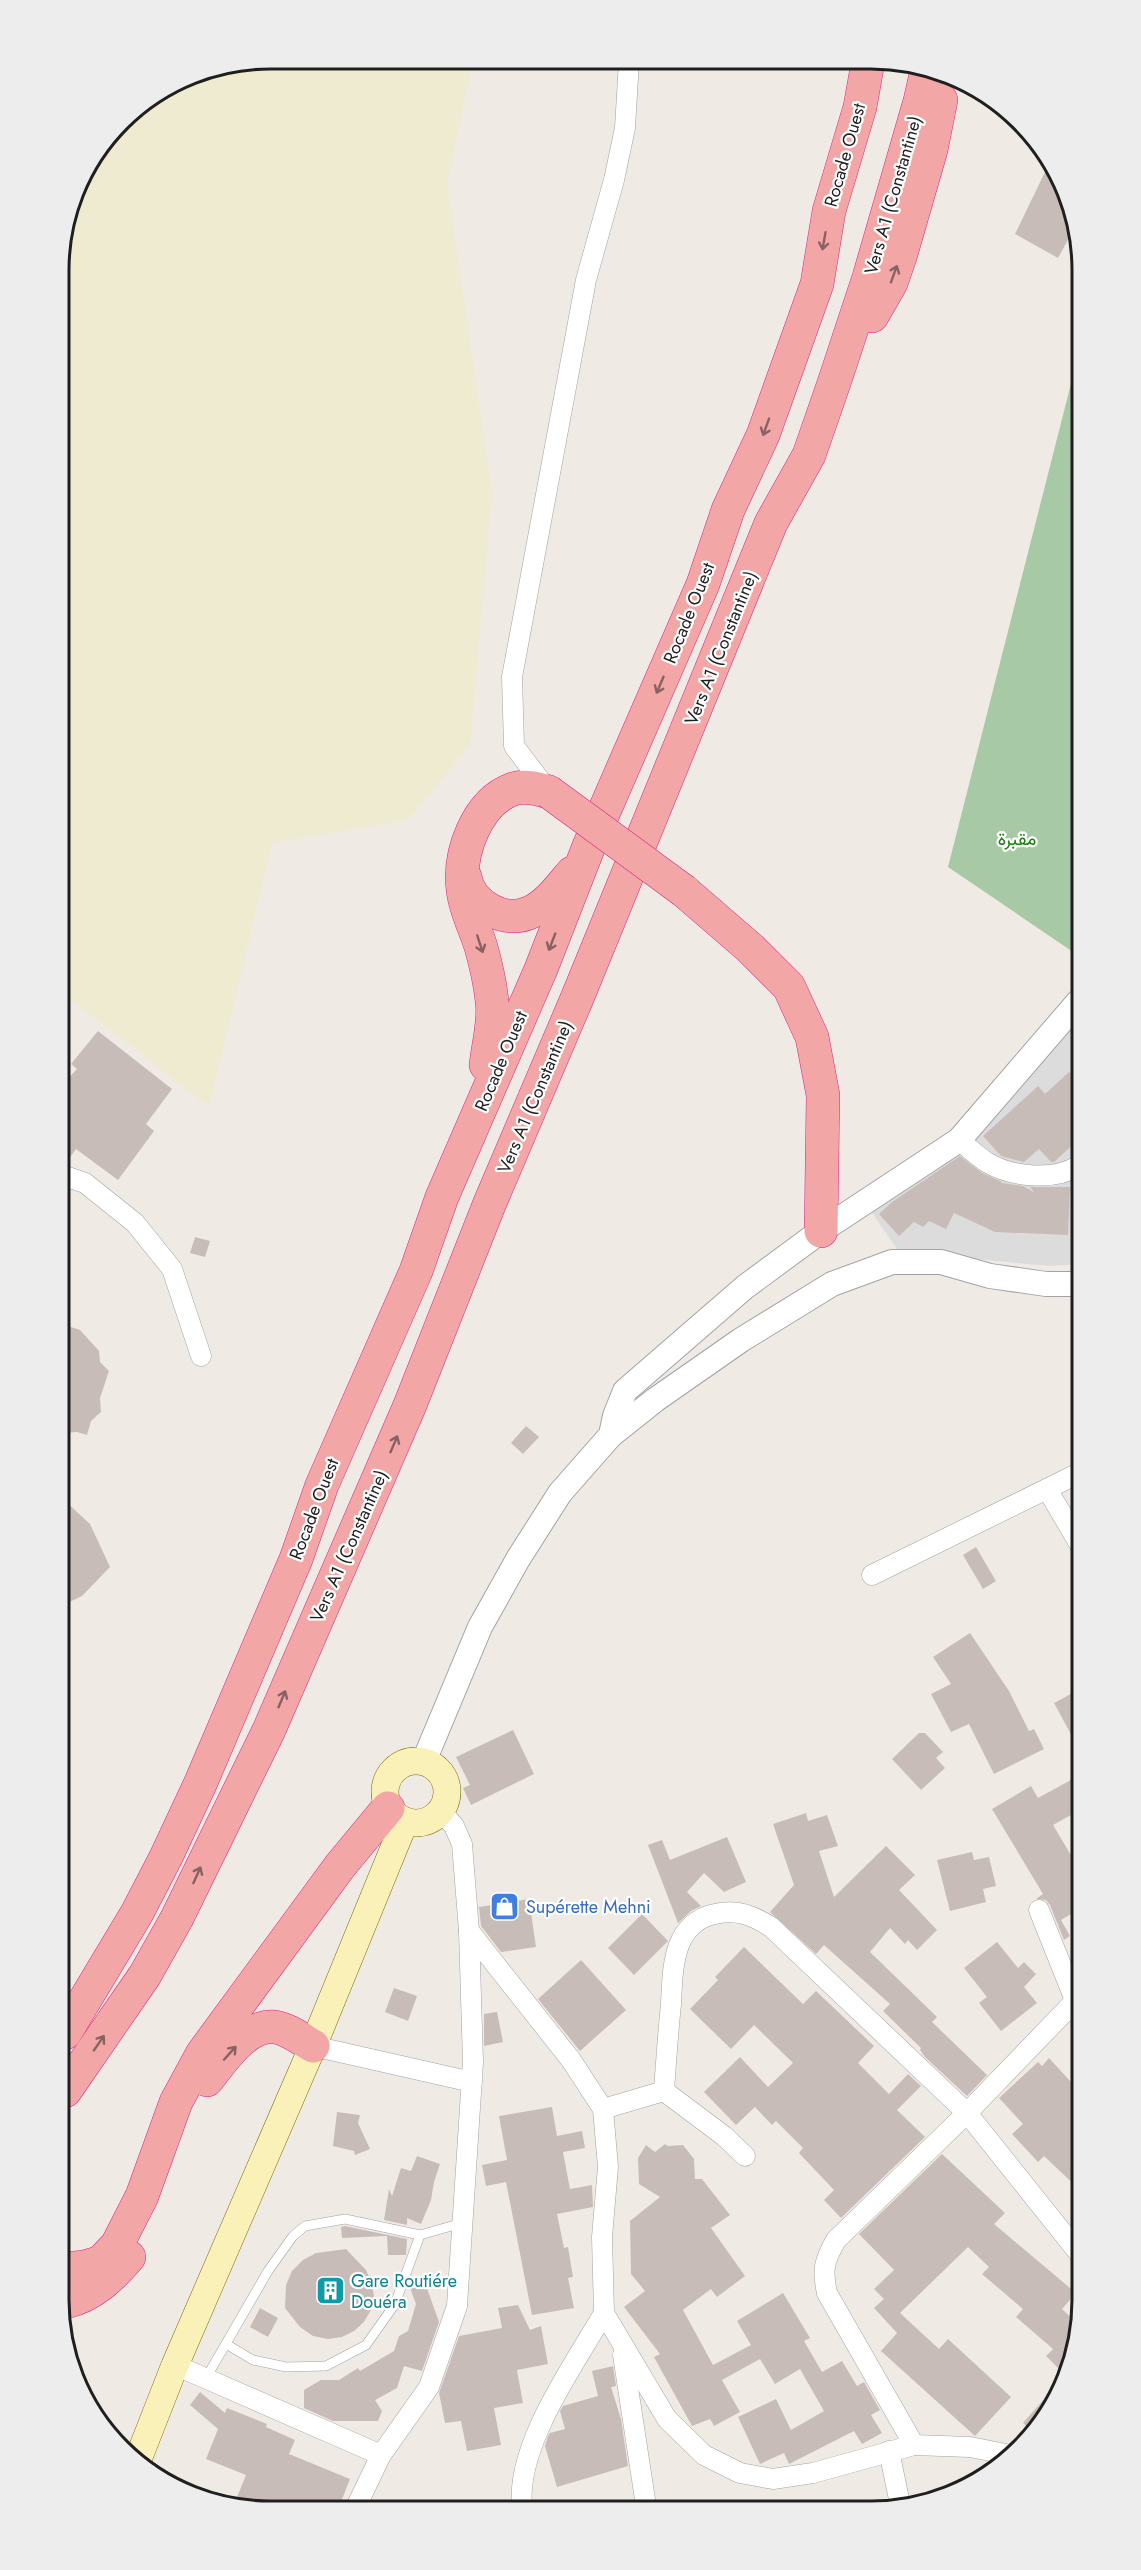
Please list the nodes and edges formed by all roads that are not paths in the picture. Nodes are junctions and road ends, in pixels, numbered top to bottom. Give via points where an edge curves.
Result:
1 (628, 69) edge
2 (867, 69) edge
3 (925, 77) edge
4 (946, 84) edge
5 (835, 380) junction
6 (514, 746) junction
7 (549, 792) junction
8 (496, 798) junction
9 (589, 846) junction
10 (463, 867) junction
11 (1072, 1009) edge
12 (476, 1122) junction
13 (959, 1140) junction
14 (1072, 1170) edge
15 (69, 1177) edge
16 (821, 1231) junction
17 (1072, 1284) edge
18 (201, 1356) dead end
19 (611, 1435) junction
20 (1072, 1476) edge
21 (1047, 1489) junction
22 (1072, 1531) edge
23 (872, 1575) dead end
24 (424, 1761) junction
25 (441, 1811) junction
26 (396, 1814) junction
27 (1039, 1910) dead end
28 (469, 1931) junction
29 (1072, 1994) edge
30 (1072, 2015) edge
31 (69, 2026) edge
32 (313, 2046) junction
33 (202, 2054) junction
34 (472, 2082) junction
35 (69, 2085) edge
36 (664, 2091) junction
37 (191, 2103) junction
38 (603, 2109) junction
39 (967, 2113) junction
40 (745, 2156) dead end
41 (464, 2222) junction
42 (420, 2235) junction
43 (1072, 2244) edge
44 (69, 2269) edge
45 (69, 2301) edge
46 (604, 2313) junction
47 (226, 2344) junction
48 (622, 2346) junction
49 (175, 2365) junction
50 (206, 2378) junction
51 (914, 2445) junction
52 (889, 2451) junction
53 (1001, 2453) edge
54 (140, 2454) edge
55 (381, 2455) junction
56 (899, 2499) edge
57 (359, 2501) edge
58 (522, 2501) edge
59 (645, 2501) edge

1 - 6 street via 625,128 586,280 512,677
2 -> 9 highway, Rocade Ouest via 860,107 829,211 816,284 763,435
3 - 5 highway, Vers A1 (Constantine) via 869,277
5 -> 4 highway via 891,283
35 -> 5 highway, Vers A1 (Constantine) via 145,1975 177,1918 268,1730 410,1405 771,523 809,455
6 - 7 street
6 - 8 street via 513,765
7 - 8 highway via 522,787
7 - 16 highway, bridge via 684,891 789,987 812,1037 823,1095
8 - 10 highway via 474,828
9 - 10 highway via 552,897 530,913 508,917 473,897
9 -> 12 highway, Rocade Ouest
10 -> 12 highway via 463,890 488,970 492,1004
11 - 13 street
12 - 31 highway, Rocade Ouest via 441,1197 416,1271 322,1485 296,1559 201,1782 137,1913
13 - 14 street via 1004,1171 1056,1176
13 - 16 street
15 - 18 street via 85,1183 135,1223 172,1269
16 - 19 street via 745,1287 625,1391
17 - 19 street via 990,1276 941,1262 892,1263 832,1284 741,1340
19 - 24 street via 560,1493 518,1559 480,1627
20 - 21 street
21 - 22 street
21 - 23 street
24 - 25 main road via 434,1766 445,1782
24 - 26 main road via 403,1763 388,1777 384,1787
25 - 26 main road via 424,1822
25 - 28 street via 462,1844
26 - 32 main road
26 - 33 highway via 340,1866
27 - 29 street
28 - 34 street
28 - 38 street via 571,2060
30 - 39 street
32 - 34 street
37 -> 32 highway via 234,2048 260,2028 277,2027
32 - 49 main road
33 - 37 highway
33 - 44 highway via 176,2102 142,2196 117,2245 101,2262
34 - 41 street
36 - 38 street
36 - 39 street via 679,1944 695,1922 708,1915 739,1912 771,1927
36 - 40 street
37 - 45 highway via 179,2124 146,2224 130,2256 111,2278
38 - 46 street via 608,2167 602,2237
39 - 43 street
39 - 51 street via 836,2240 823,2274 827,2294
41 - 42 lane
41 - 55 street via 457,2306 429,2387
42 - 47 lane via 345,2219 304,2226 283,2249
42 - 47 lane via 395,2304 366,2345 326,2366 286,2367 253,2360
46 - 48 street
46 - 58 street via 540,2425 526,2463
47 - 50 lane
48 - 52 street via 667,2419 704,2454 740,2473 773,2479 803,2475
48 - 59 street
49 - 50 street
49 - 54 main road
50 - 55 street
51 - 52 street
51 - 53 street via 970,2447
52 - 56 street
55 - 57 street

